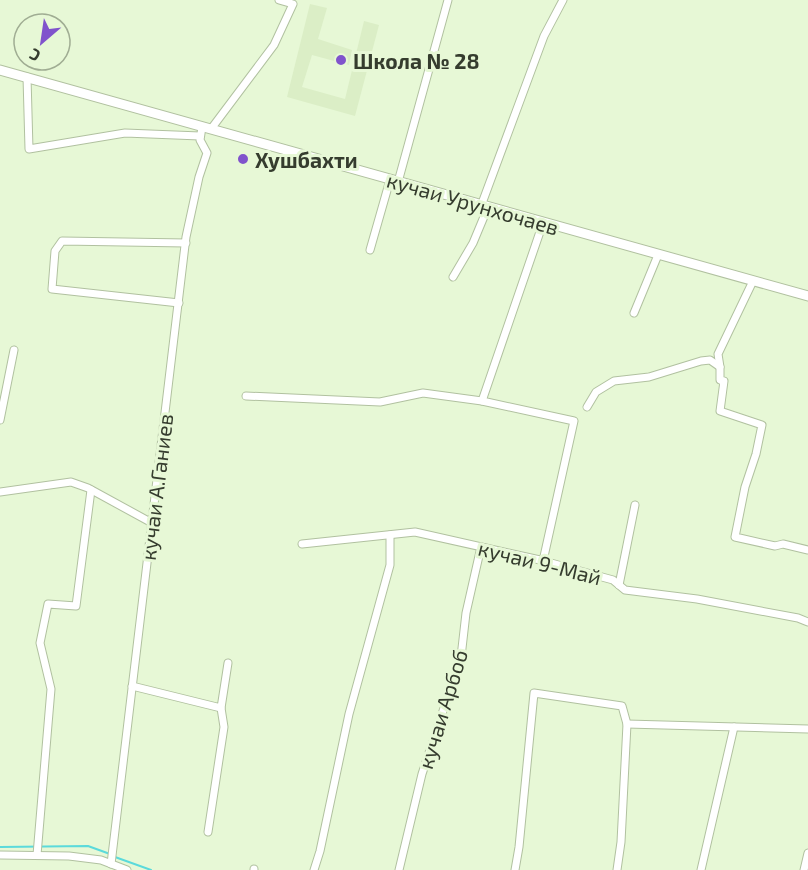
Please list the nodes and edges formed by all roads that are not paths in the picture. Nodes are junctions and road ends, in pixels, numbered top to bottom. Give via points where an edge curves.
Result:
1 (279, 0) edge
2 (448, 0) edge
3 (563, 0) edge
4 (294, 2) edge
5 (0, 70) edge
6 (27, 77) junction
7 (204, 131) junction
8 (394, 181) junction
9 (484, 206) junction
10 (543, 223) junction
11 (186, 243) junction
12 (370, 250) dead end
13 (658, 255) junction
14 (453, 277) dead end
15 (753, 281) junction
16 (808, 296) edge
17 (179, 303) junction
18 (634, 313) dead end
19 (14, 350) dead end
20 (720, 367) junction
21 (246, 396) dead end
22 (482, 401) junction
23 (587, 406) dead end
24 (0, 420) edge
25 (91, 490) junction
26 (0, 492) edge
27 (635, 505) dead end
28 (152, 523) junction
29 (390, 535) junction
30 (302, 544) dead end
31 (481, 547) junction
32 (808, 550) edge
33 (543, 561) junction
34 (619, 585) junction
35 (808, 622) edge
36 (228, 663) dead end
37 (132, 686) junction
38 (220, 708) junction
39 (627, 724) junction
40 (734, 727) junction
41 (808, 729) edge
42 (208, 832) dead end
43 (38, 849) junction
44 (808, 853) edge
45 (0, 855) edge
46 (111, 858) junction
47 (125, 870) edge
48 (314, 870) edge
49 (399, 870) edge
50 (515, 870) edge
51 (617, 870) edge
52 (701, 870) edge
53 (804, 870) edge

1 - 4 street
2 - 8 street
3 - 9 street via 544,36
4 - 7 street via 274,45
5 - 6 street, кучаи Урунхочаев
6 - 7 street, кучаи Урунхочаев
6 - 7 street via 28,149 125,133
7 - 8 street, кучаи Урунхочаев
7 - 11 street, кучаи А.Ганиев via 200,140 207,153
8 - 9 street, кучаи Урунхочаев
8 - 12 street
9 - 10 street, кучаи Урунхочаев
9 - 14 street via 473,243
10 - 13 street, кучаи Урунхочаев
10 - 22 street
11 - 17 street, кучаи А.Ганиев
11 - 17 street via 62,240 55,251 52,290
13 - 15 street, кучаи Урунхочаев
13 - 18 street
15 - 16 street, кучаи Урунхочаев
15 - 20 street via 718,354
17 - 28 street, кучаи А.Ганиев
19 - 24 street
20 - 23 street via 710,360 701,361 649,377 614,381 596,392
20 - 32 street via 720,380 724,381 720,411 762,425 735,537
21 - 22 street via 380,402 423,393
22 - 33 street via 574,421
25 - 26 street via 71,482
25 - 28 street
25 - 43 street via 76,606 48,604 40,643 51,689
27 - 34 street
28 - 37 street, кучаи А.Ганиев
29 - 30 street, кучаи 9-Май
29 - 31 street, кучаи 9-Май via 415,532
29 - 48 street via 390,565 349,714
31 - 33 street, кучаи 9-Май
31 - 49 street, кучаи Арбоб via 461,657 422,774
33 - 34 street, кучаи 9-Май
34 - 35 street, кучаи 9-Май via 625,590 697,599
36 - 38 street
37 - 38 street
37 - 46 street, кучаи А.Ганиев
38 - 42 street via 224,727
39 - 40 street
39 - 50 street via 622,706 534,693
39 - 51 street
40 - 41 street
40 - 52 street
43 - 45 street
43 - 46 street via 101,860
44 - 53 street
46 - 47 street

